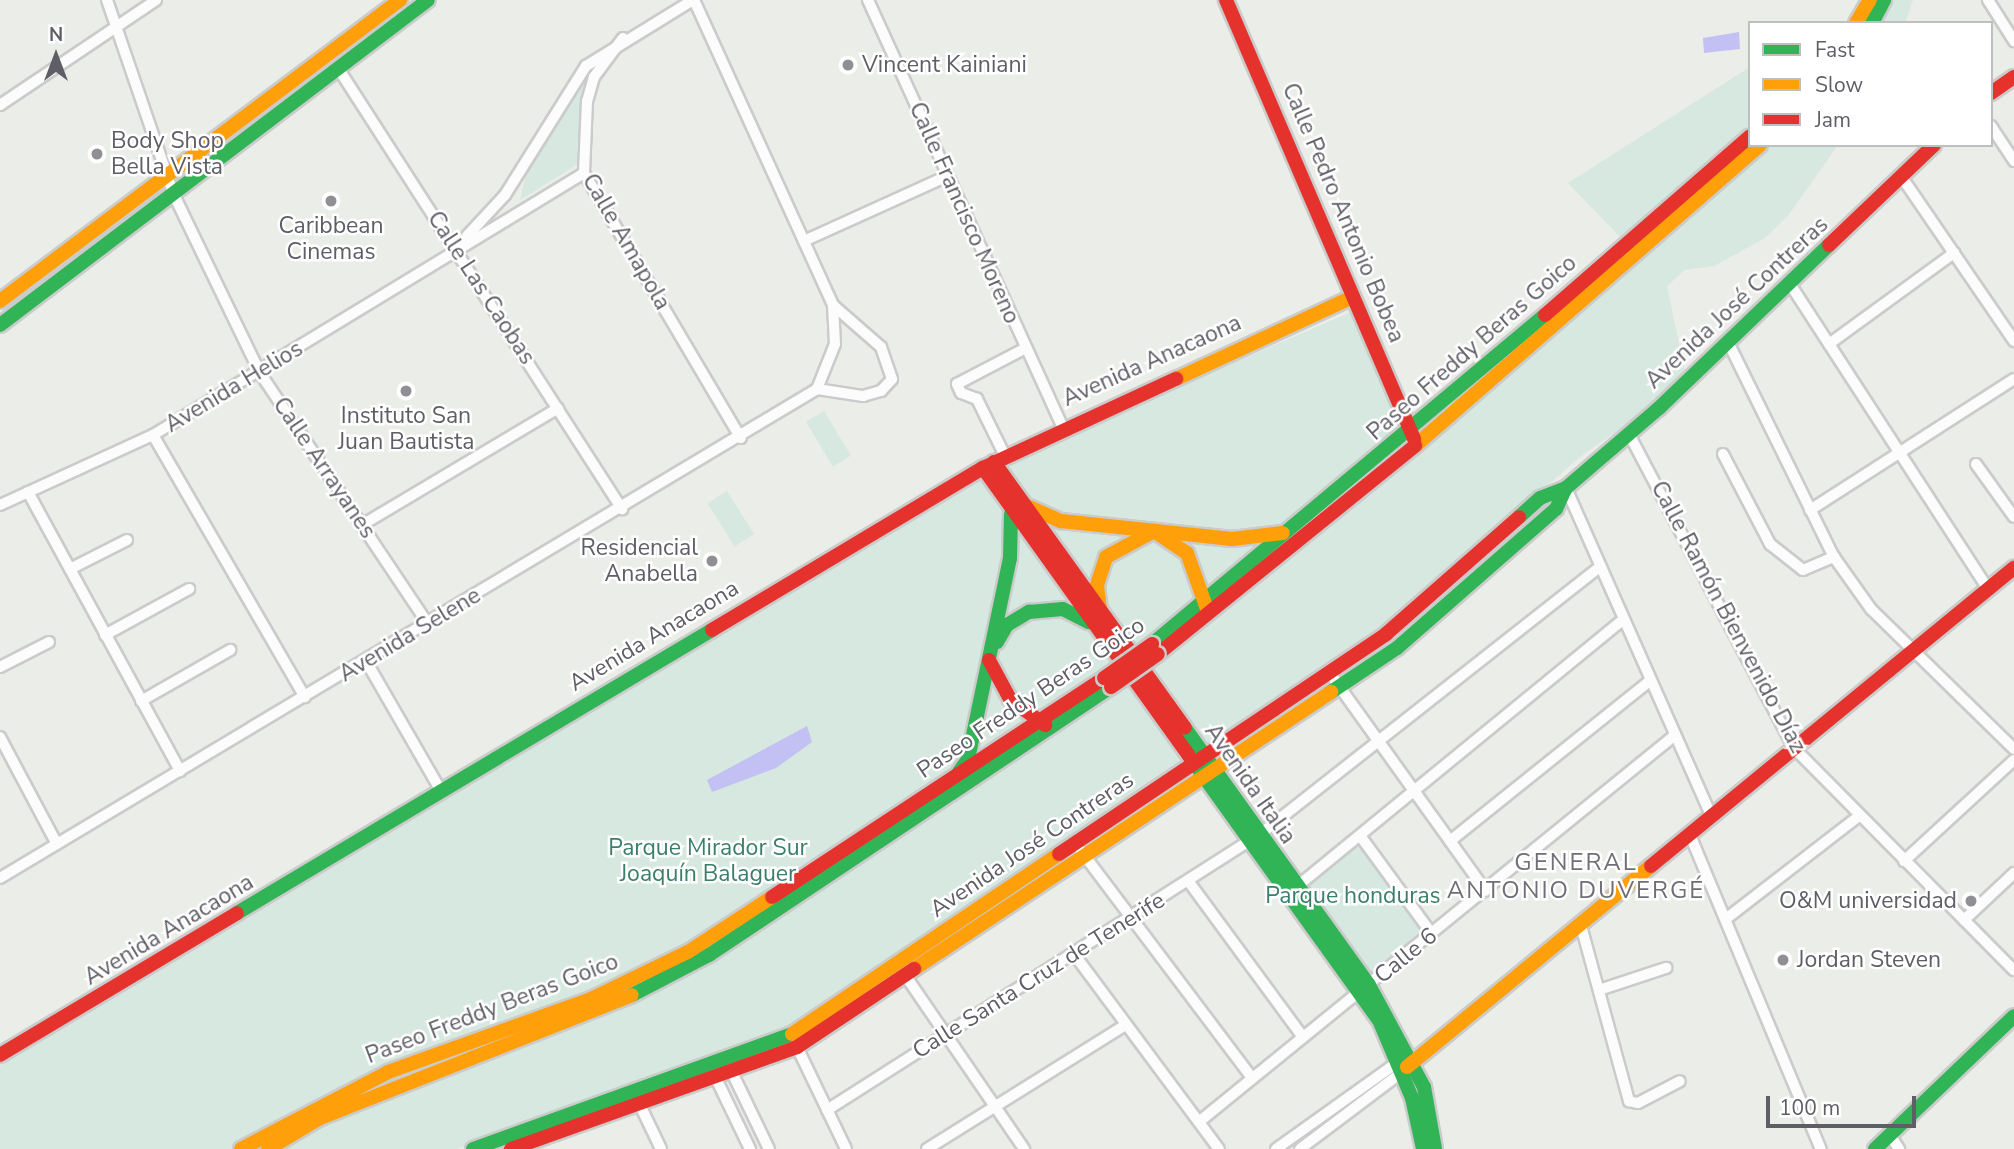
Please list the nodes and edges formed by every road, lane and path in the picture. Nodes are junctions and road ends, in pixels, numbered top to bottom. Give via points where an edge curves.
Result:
1 (107, 0) edge
2 (156, 0) edge
3 (400, 0) edge
4 (428, 0) edge
5 (693, 0) edge
6 (868, 0) edge
7 (1226, 0) edge
8 (1870, 0) edge
9 (1884, 0) edge
10 (1988, 0) edge
11 (1857, 21) edge
12 (1873, 21) edge
13 (116, 25) junction
14 (623, 38) junction
15 (2014, 41) edge
16 (338, 68) junction
17 (2014, 77) edge
18 (1993, 92) edge
19 (0, 105) edge
20 (1993, 129) edge
21 (1748, 138) edge
22 (1758, 147) edge
23 (1932, 147) edge
24 (2014, 161) edge
25 (584, 173) junction
26 (167, 176) junction
27 (947, 176) junction
28 (1901, 176) junction
29 (173, 193) junction
30 (804, 241) junction
31 (456, 248) junction
32 (1954, 253) junction
33 (1598, 278) junction
34 (1792, 287) junction
35 (1353, 297) junction
36 (0, 301) edge
37 (833, 305) junction
38 (0, 324) edge
39 (2014, 341) edge
40 (1729, 344) junction
41 (1829, 344) junction
42 (1026, 348) junction
43 (260, 373) junction
44 (2014, 379) edge
45 (817, 389) junction
46 (558, 408) junction
47 (1062, 426) junction
48 (1629, 434) junction
49 (153, 435) junction
50 (741, 438) junction
51 (1414, 438) junction
52 (1896, 453) junction
53 (1724, 454) dead end
54 (994, 462) junction
55 (1976, 464) dead end
56 (1566, 488) junction
57 (28, 492) junction
58 (1013, 502) junction
59 (0, 505) edge
60 (622, 509) junction
61 (1810, 510) junction
62 (2014, 517) edge
63 (1302, 523) junction
64 (362, 525) junction
65 (1154, 531) junction
66 (127, 540) dead end
67 (1834, 557) junction
68 (1600, 567) junction
69 (2014, 568) edge
70 (70, 569) junction
71 (189, 589) dead end
72 (1987, 589) junction
73 (1207, 610) junction
74 (1097, 619) junction
75 (1623, 620) junction
76 (428, 624) junction
77 (104, 635) junction
78 (49, 642) dead end
79 (1914, 648) junction
80 (230, 650) dead end
81 (988, 657) junction
82 (366, 660) junction
83 (0, 667) edge
84 (1329, 672) junction
85 (1650, 681) junction
86 (1338, 685) junction
87 (304, 697) junction
88 (141, 701) junction
89 (1044, 724) junction
90 (1675, 735) junction
91 (0, 737) edge
92 (1379, 742) junction
93 (1793, 747) junction
94 (2014, 749) edge
95 (1198, 760) junction
96 (2014, 760) edge
97 (180, 771) junction
98 (1207, 773) junction
99 (953, 780) junction
100 (440, 789) junction
101 (1416, 793) junction
102 (1859, 816) junction
103 (1712, 818) junction
104 (1690, 835) junction
105 (1361, 837) junction
106 (1254, 838) junction
107 (1450, 841) junction
108 (57, 844) junction
109 (1079, 849) junction
110 (1904, 860) junction
111 (2014, 873) edge
112 (0, 878) edge
113 (1189, 882) junction
114 (1291, 891) junction
115 (1486, 891) junction
116 (1131, 918) junction
117 (1727, 918) junction
118 (1964, 920) junction
119 (1580, 922) junction
120 (1432, 934) junction
121 (1074, 954) junction
122 (1666, 968) dead end
123 (2014, 970) edge
124 (905, 975) junction
125 (1364, 989) junction
126 (1599, 990) junction
127 (2014, 1016) edge
128 (1124, 1026) junction
129 (945, 1035) junction
130 (1303, 1037) junction
131 (797, 1047) junction
132 (0, 1055) edge
133 (728, 1064) junction
134 (1404, 1065) junction
135 (712, 1070) junction
136 (1252, 1078) junction
137 (1680, 1081) dead end
138 (639, 1103) junction
139 (999, 1107) junction
140 (827, 1110) junction
141 (1200, 1121) junction
142 (1890, 1135) junction
143 (544, 1143) edge
144 (1429, 1147) edge
145 (241, 1149) edge
146 (268, 1149) edge
147 (473, 1149) edge
148 (511, 1149) edge
149 (661, 1149) edge
150 (750, 1149) edge
151 (769, 1149) edge
152 (846, 1149) edge
153 (927, 1149) edge
154 (1024, 1149) edge
155 (1219, 1149) edge
156 (1276, 1149) edge
157 (1300, 1149) edge
158 (1821, 1149) edge
159 (1875, 1149) edge
160 (1899, 1149) edge

1 - 13 street, Calle Arrayanes
2 - 13 street
3 - 26 main road
4 - 16 main road
5 - 14 street, Avenida Helios
5 - 30 street
6 - 27 street, Calle Francisco Moreno
7 - 35 main road, Calle Pedro Antonio Bobea
8 - 11 main road
9 - 12 main road
10 - 15 street
13 - 19 street
13 - 26 street, Calle Arrayanes
14 - 25 street, Calle Amapola via 594,77 587,101
14 - 31 street, Avenida Helios via 573,82 505,195
16 - 29 main road
16 - 31 street, Calle Las Caobas
17 - 18 main road
20 - 24 street
21 - 33 main road, Paseo Freddy Beras Goico
22 - 33 main road, Paseo Freddy Beras Goico
23 - 28 main road, Avenida José Contreras
25 - 31 street, Avenida Helios
25 - 50 street, Calle Amapola
26 - 29 street, Calle Arrayanes
26 - 36 main road
27 - 30 street
27 - 42 street, Calle Francisco Moreno
28 - 32 street
28 - 34 main road, Avenida José Contreras
29 - 38 main road
29 - 43 street, Calle Arrayanes
30 - 37 street
31 - 43 street, Avenida Helios
31 - 46 street, Calle Las Caobas
32 - 39 street
32 - 41 street
33 - 51 main road, Paseo Freddy Beras Goico
34 - 40 main road, Avenida José Contreras
34 - 41 street
35 - 47 main road, Avenida Anacaona
35 - 51 main road, Calle Pedro Antonio Bobea
37 - 45 street via 831,360
37 - 45 street via 881,348 892,379 881,391 863,396
40 - 48 main road, Avenida José Contreras
40 - 61 street
41 - 52 street
42 - 47 street, Calle Francisco Moreno
42 - 54 street via 957,384 961,393 977,398
43 - 49 street, Avenida Helios
43 - 64 street, Calle Arrayanes
44 - 52 street
45 - 50 street, Avenida Selene
46 - 60 street, Calle Las Caobas
46 - 64 street
47 - 54 main road, Avenida Anacaona
48 - 56 main road, Avenida José Contreras
48 - 93 street, Calle Ramón Bienvenido Díaz
49 - 57 street, Avenida Helios
49 - 87 street
50 - 60 street, Avenida Selene
51 - 63 main road, Paseo Freddy Beras Goico
51 - 73 main road, Paseo Freddy Beras Goico
52 - 61 street
52 - 72 street
53 - 67 street via 1770,544 1802,570
54 - 58 main road, Avenida Italia
54 - 100 main road, Avenida Anacaona
55 - 62 street
56 - 68 street
56 - 84 main road, Avenida José Contreras via 1540,498 1386,634
56 - 86 main road, Avenida José Contreras via 1556,509 1396,648
57 - 59 street, Avenida Helios
57 - 70 street
58 - 65 main road via 1049,519
58 - 74 main road, Avenida Italia
58 - 81 main road via 1013,542
60 - 76 street, Avenida Selene
61 - 67 street
63 - 65 main road via 1268,540
63 - 73 main road, Paseo Freddy Beras Goico
64 - 76 street, Calle Arrayanes
65 - 73 main road via 1187,553
65 - 74 main road via 1106,557 1097,585
66 - 70 street
67 - 79 street via 1871,609
68 - 75 street
68 - 92 street, Calle Santa Cruz de Tenerife
69 - 72 main road
70 - 77 street
71 - 77 street
72 - 79 main road
73 - 89 main road, Paseo Freddy Beras Goico, bridge
74 - 81 main road via 1063,609 1030,612 1007,625
74 - 95 main road, Avenida Italia
75 - 85 street
75 - 101 street
76 - 82 street, Avenida Selene
77 - 88 street
78 - 83 street
79 - 93 main road
79 - 94 street
80 - 88 street
81 - 89 main road via 1010,699
81 - 99 main road via 968,759
82 - 87 street, Avenida Selene
82 - 100 street
84 - 86 street
84 - 95 main road, Avenida José Contreras
85 - 90 street
85 - 107 street
86 - 92 street
86 - 98 main road, Avenida José Contreras
87 - 97 street, Avenida Selene
88 - 97 street
89 - 99 main road, Paseo Freddy Beras Goico
89 - 146 main road, Paseo Freddy Beras Goico via 709,955 607,1008 320,1118
90 - 103 street
90 - 115 street, Calle 6
91 - 108 street
92 - 101 street
92 - 106 street, Calle Santa Cruz de Tenerife
93 - 102 street, Calle Ramón Bienvenido Díaz
93 - 103 main road
95 - 98 main road, Avenida Italia
95 - 109 main road, Avenida José Contreras
96 - 110 street
97 - 108 street, Avenida Selene
98 - 106 main road, Avenida Italia
98 - 109 main road, Avenida José Contreras
99 - 145 main road, Paseo Freddy Beras Goico via 688,952 590,999 388,1072
100 - 132 main road, Avenida Anacaona
101 - 105 street
101 - 107 street
102 - 110 street, Calle Ramón Bienvenido Díaz
102 - 117 street
103 - 104 main road
104 - 117 street
104 - 119 main road
105 - 114 street
105 - 120 street
106 - 113 street, Calle Santa Cruz de Tenerife
106 - 114 main road, Avenida Italia
107 - 115 street
108 - 112 street, Avenida Selene
109 - 116 street
109 - 124 main road, Avenida José Contreras
109 - 133 main road, Avenida José Contreras via 791,1035
110 - 118 street, Calle Ramón Bienvenido Díaz
111 - 118 street
113 - 116 street, Calle Santa Cruz de Tenerife
113 - 130 street
114 - 125 main road, Avenida Italia
115 - 120 street, Calle 6
116 - 121 street, Calle Santa Cruz de Tenerife
116 - 136 street
117 - 158 street
118 - 123 street, Calle Ramón Bienvenido Díaz
119 - 126 street
119 - 134 main road
120 - 125 street, Calle 6
121 - 128 street
121 - 129 street, Calle Santa Cruz de Tenerife
122 - 126 street
124 - 129 street
124 - 131 main road, Avenida José Contreras
125 - 130 street, Calle 6
125 - 134 main road, Avenida Italia
126 - 137 street via 1629,1101 1638,1103
127 - 142 main road
128 - 139 street
128 - 141 street
129 - 139 street
129 - 140 street, Calle Santa Cruz de Tenerife
130 - 136 street, Calle 6
131 - 133 main road, Avenida José Contreras
131 - 140 street
133 - 135 main road, Avenida José Contreras
133 - 151 street
134 - 144 main road, Avenida Italia via 1424,1087
134 - 156 street
134 - 157 street
135 - 138 main road, Avenida José Contreras
135 - 147 main road, Avenida José Contreras
135 - 150 street
136 - 141 street, Calle 6
138 - 143 main road, Avenida José Contreras
138 - 149 street
139 - 153 street
139 - 154 street
140 - 152 street
141 - 155 street
142 - 159 main road
142 - 160 street
143 - 148 main road, Avenida José Contreras

